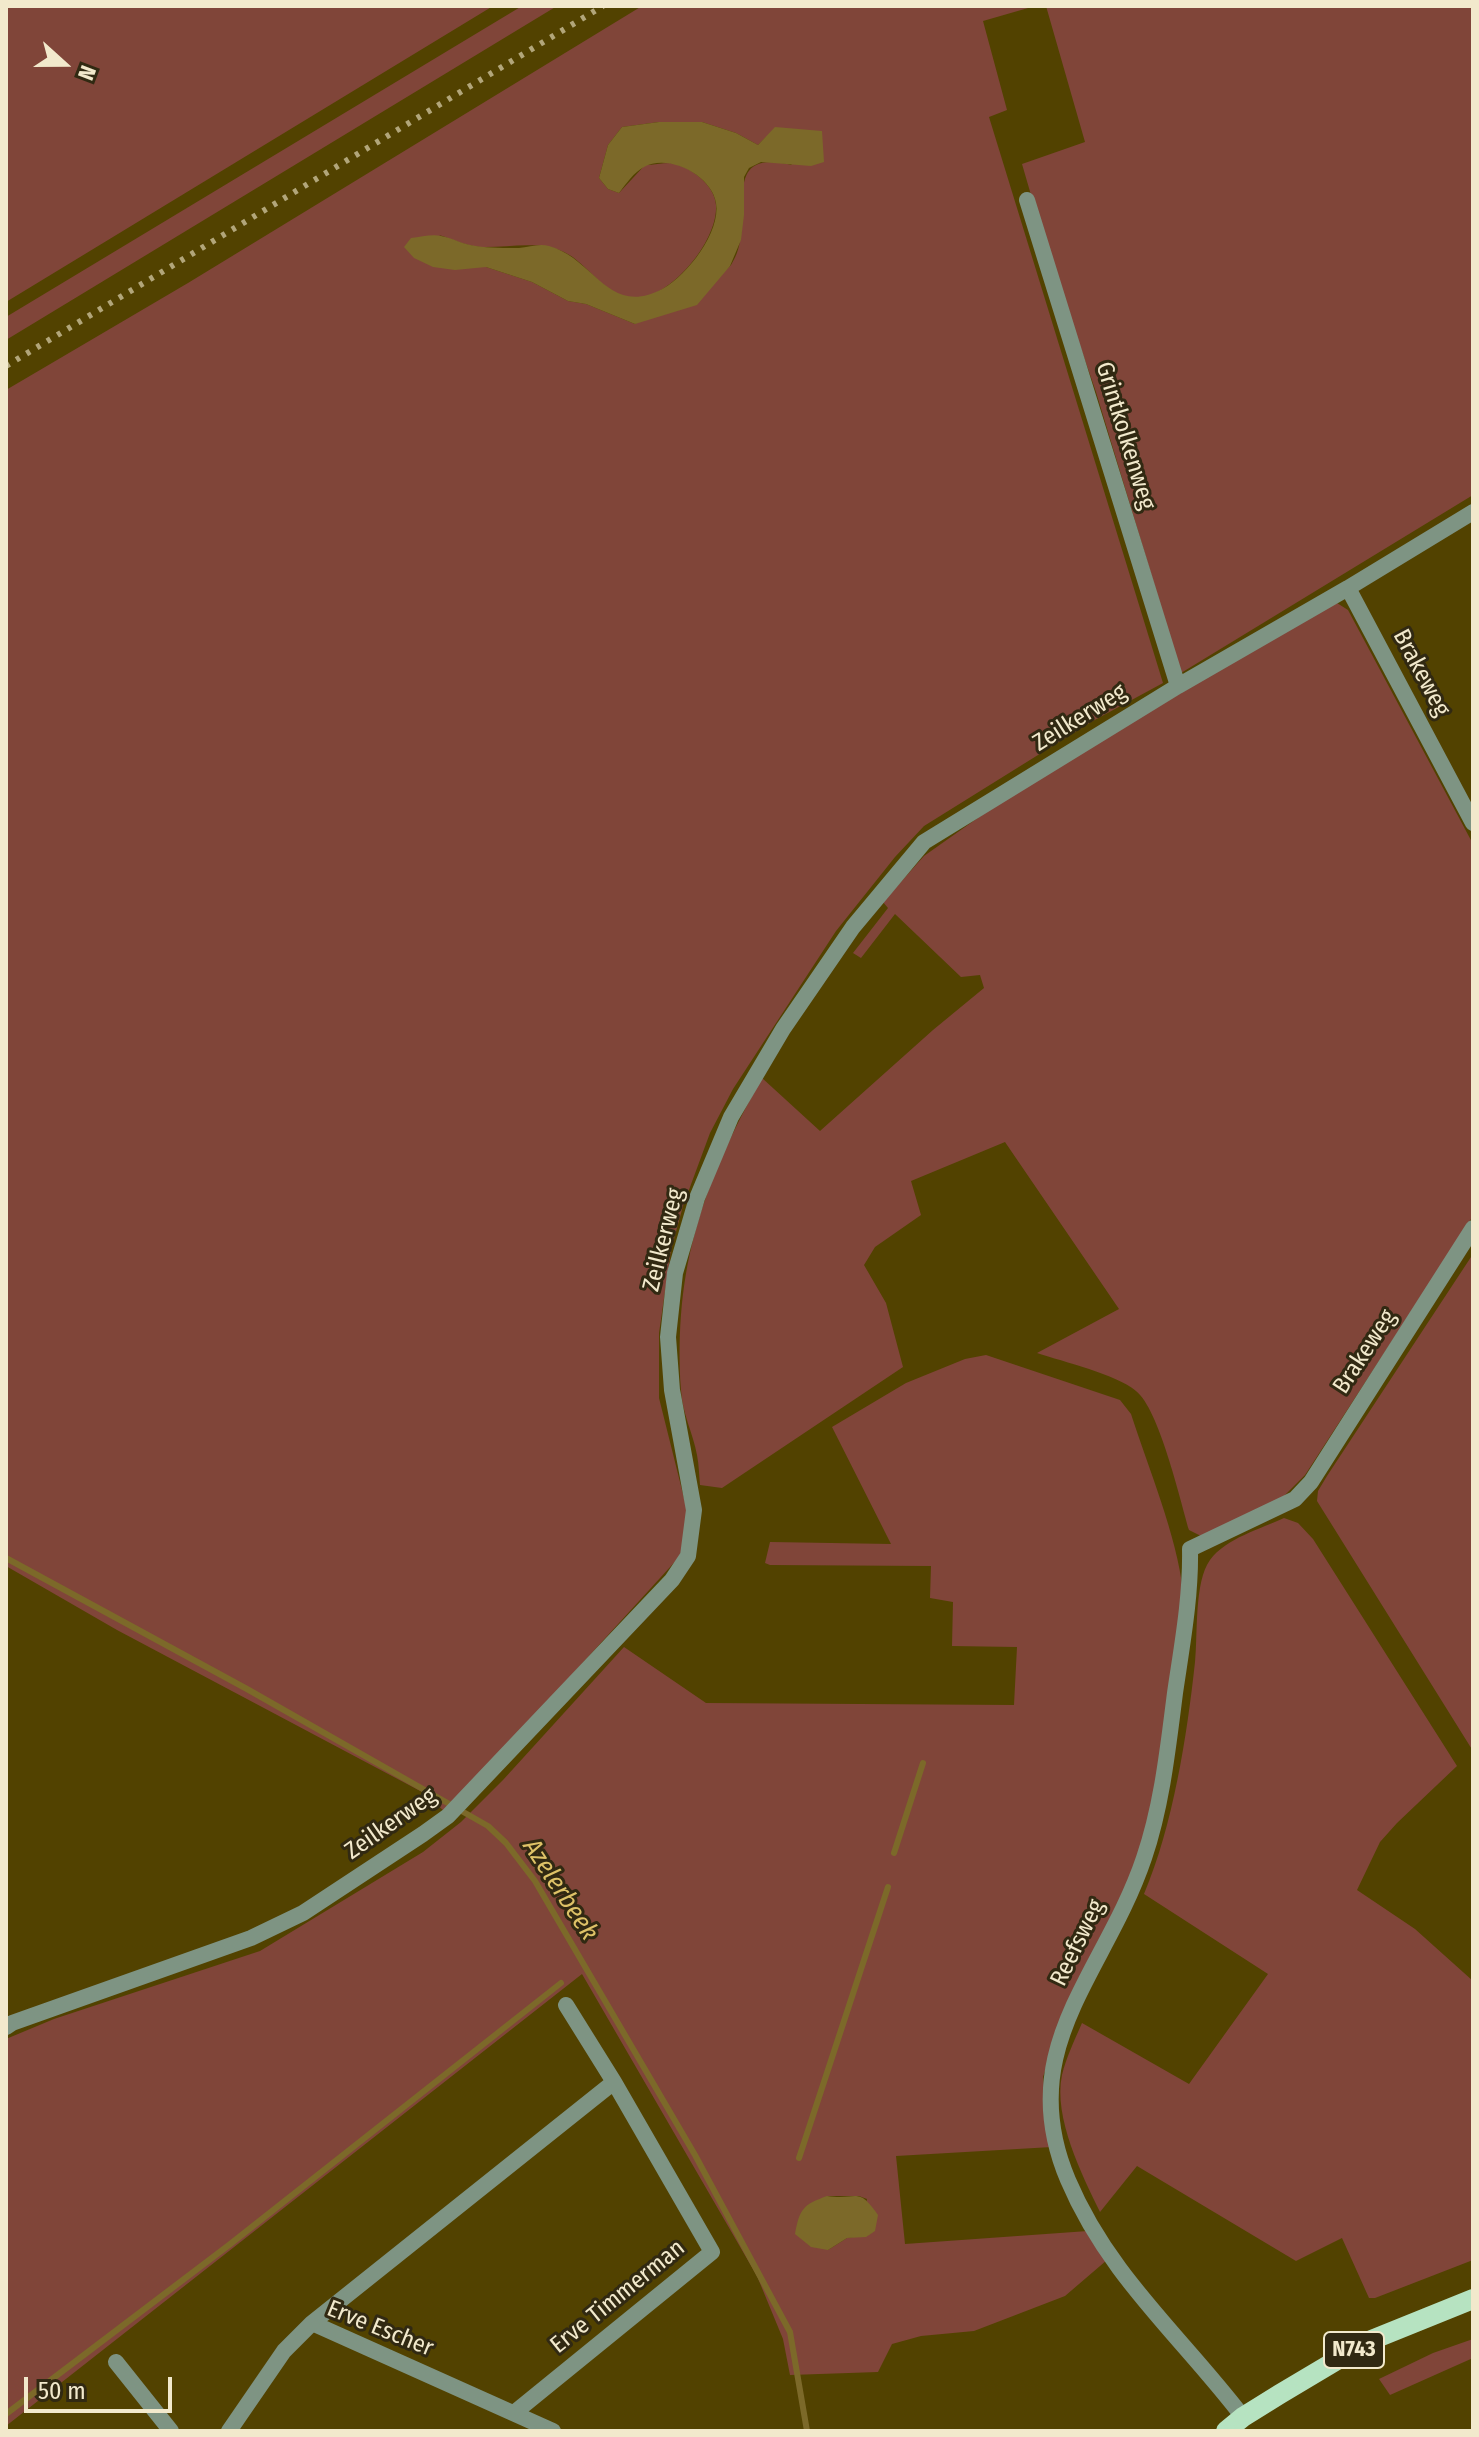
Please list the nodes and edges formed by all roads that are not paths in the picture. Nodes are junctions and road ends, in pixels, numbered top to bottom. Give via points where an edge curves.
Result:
1 (1027, 200) dead end
2 (1473, 512) edge
3 (1348, 588) junction
4 (1178, 686) junction
5 (1473, 823) edge
6 (1473, 1228) edge
7 (1295, 1499) joint
8 (566, 2005) dead end
9 (6, 2027) edge
10 (614, 2082) junction
11 (1473, 2299) edge
12 (312, 2323) junction
13 (116, 2362) dead end
14 (514, 2413) junction
15 (1243, 2417) junction
16 (171, 2431) edge
17 (229, 2431) edge
18 (553, 2431) edge
19 (1226, 2431) edge

1 - 4 street, Grintkolkenweg
2 - 3 street, Zeilkerweg
3 - 4 street, Zeilkerweg
3 - 5 street, Brakeweg
4 - 9 street, Zeilkerweg via 924,842 853,927 731,1117 697,1198 675,1273 668,1337 672,1390 694,1510 688,1556 672,1580 453,1811 303,1913 251,1938
6 - 7 street, Brakeweg via 1311,1482
7 - 15 street, Reefsweg via 1190,1549 1191,1577 1156,1814 1143,1860 1079,1991 1054,2058 1048,2104 1058,2152 1093,2230 1122,2275
8 - 10 street, Erve Timmerman
10 - 12 street
10 - 14 street, Erve Timmerman via 712,2252
11 - 15 main road, N743 via 1369,2341
12 - 14 street, Erve Escher
12 - 17 street, Erve Escher via 284,2351
13 - 16 street
14 - 18 street, Erve Escher
15 - 19 main road, N743

